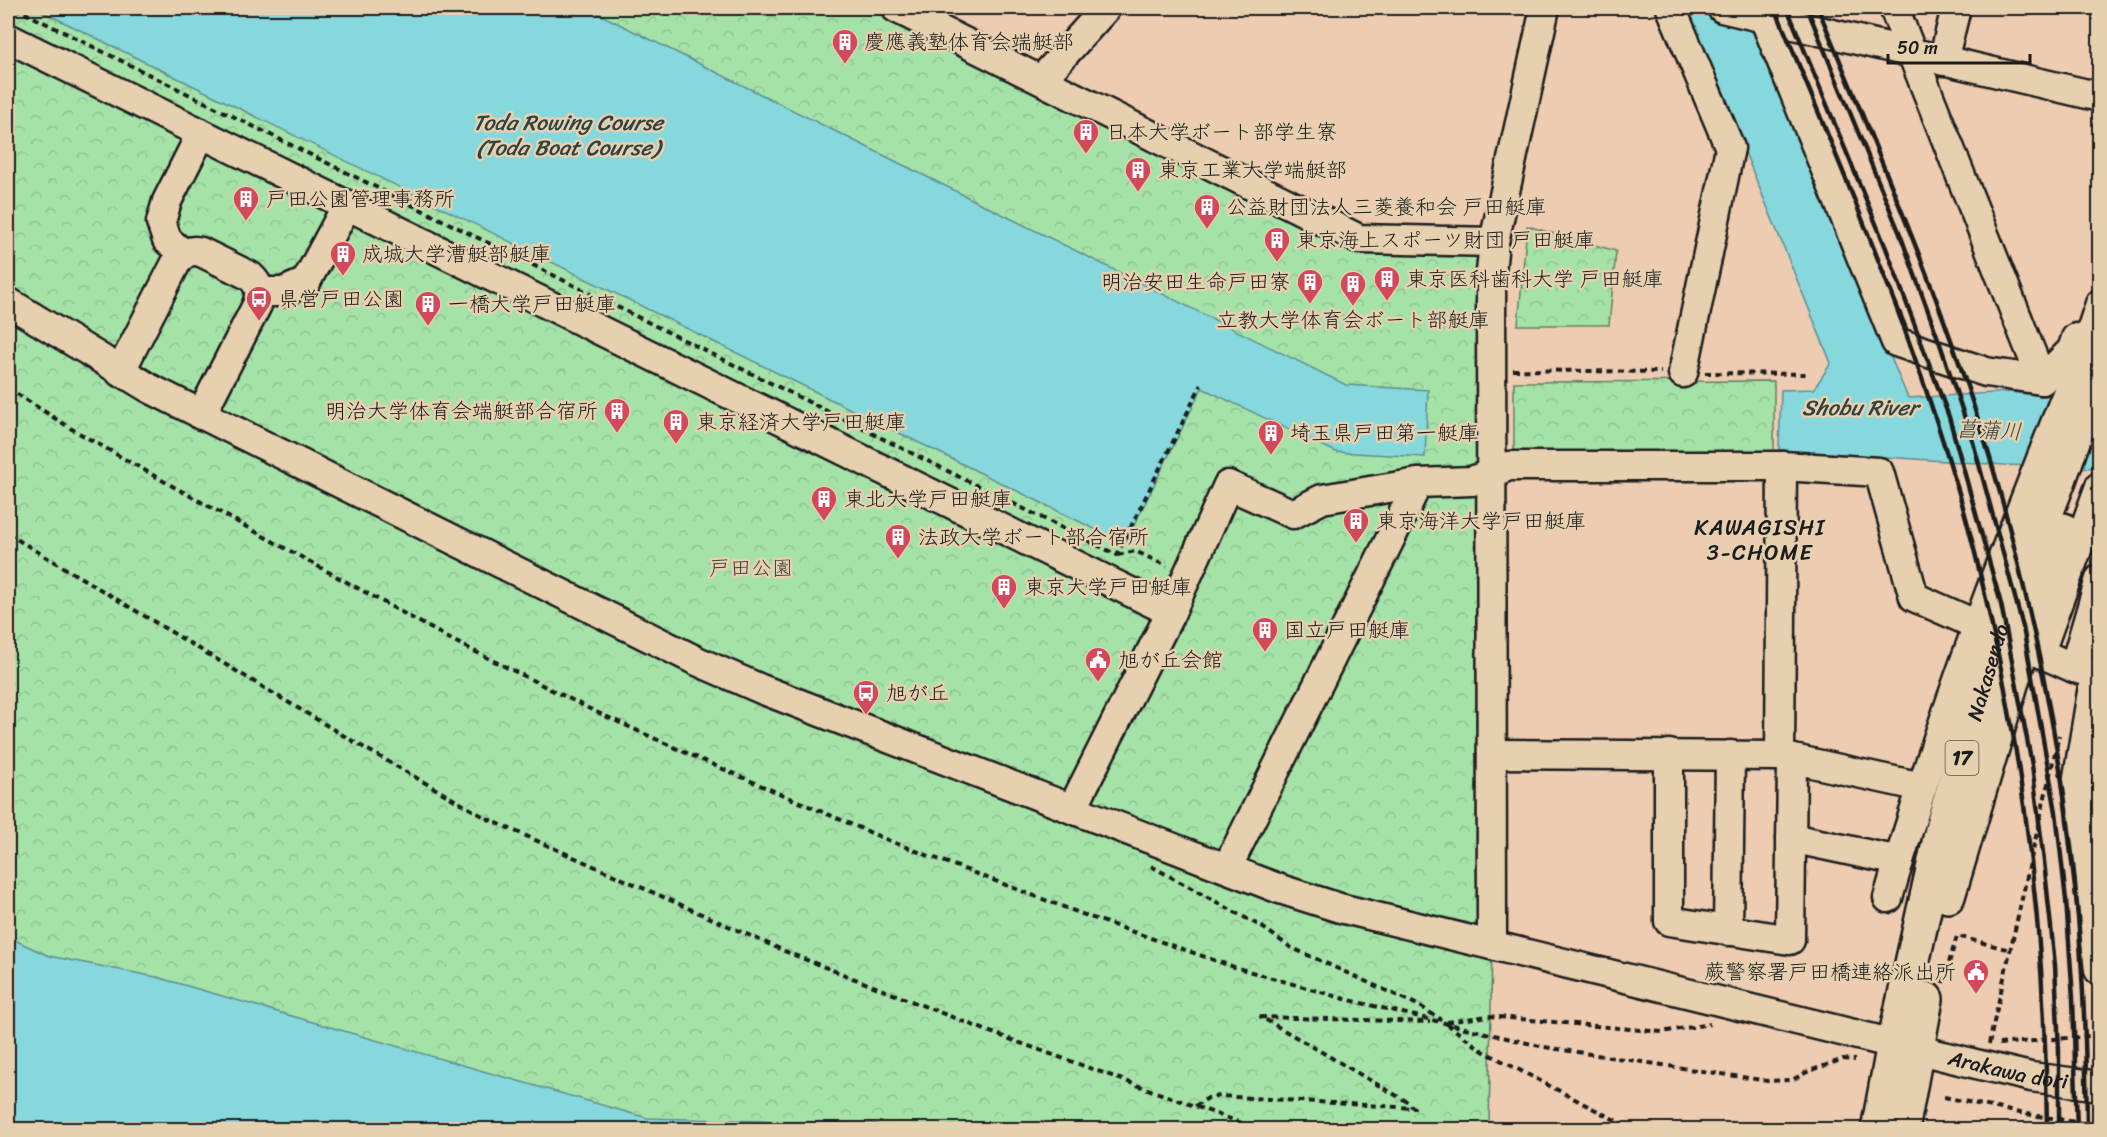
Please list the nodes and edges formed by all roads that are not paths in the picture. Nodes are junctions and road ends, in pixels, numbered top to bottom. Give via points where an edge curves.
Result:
1 (897, 8) edge
2 (1106, 8) edge
3 (1545, 8) edge
4 (1671, 8) edge
5 (1722, 8) edge
6 (1894, 8) edge
7 (1956, 8) edge
8 (1762, 14) edge
9 (8, 38) edge
10 (1914, 54) junction
11 (1943, 61) junction
12 (1042, 79) junction
13 (2100, 98) edge
14 (201, 134) junction
15 (347, 205) junction
16 (1494, 242) junction
17 (184, 254) junction
18 (260, 292) junction
19 (8, 302) edge
20 (2100, 302) edge
21 (120, 372) junction
22 (1683, 373) road end
23 (2087, 379) edge
24 (2042, 380) junction
25 (201, 415) junction
26 (2100, 430) edge
27 (1782, 466) junction
28 (1491, 473) junction
29 (1418, 483) junction
30 (2084, 485) edge
31 (2100, 579) edge
32 (1171, 612) junction
33 (2010, 638) junction
34 (2090, 672) edge
35 (1492, 754) junction
36 (1669, 754) junction
37 (1730, 755) junction
38 (1786, 757) junction
39 (1922, 787) junction
40 (1072, 809) junction
41 (1791, 838) junction
42 (1899, 861) junction
43 (1227, 868) junction
44 (1888, 898) dead end
45 (1728, 931) junction
46 (1492, 945) junction
47 (2099, 970) edge
48 (1905, 1047) junction
49 (2100, 1086) edge
50 (1897, 1090) junction
51 (1878, 1130) edge
52 (1902, 1130) edge

1 - 12 street
2 - 12 street
3 - 16 street
4 - 22 street via 1730,148
5 - 8 street
6 - 10 street
7 - 11 street
8 - 10 street
8 - 24 street via 1896,342 1986,372
9 - 14 street
10 - 11 street
10 - 24 street
11 - 13 street
12 - 16 street via 1359,238
14 - 15 street
14 - 17 street via 167,201 161,222 167,240
15 - 18 street via 306,282 283,292
15 - 32 street
16 - 28 street
17 - 18 street via 194,250 250,276
17 - 21 street
18 - 25 street
19 - 21 street, Arakawa dori
20 - 23 street
20 - 24 street via 2082,323 2072,350
21 - 25 street, Arakawa dori
23 - 30 highway, Nakasendo / 17
23 - 33 street via 2025,501
25 - 40 street, Arakawa dori via 697,661
26 - 30 highway, Nakasendo / 17
27 - 28 street via 1509,466
27 - 33 street via 1879,472 1914,597
27 - 38 street
28 - 29 street via 1472,481
28 - 35 street
29 - 32 street via 1322,499 1293,514 1228,485
29 - 43 street
30 - 33 highway, Nakasendo / 17
31 - 34 street
32 - 40 street
33 - 34 street
33 - 39 street
33 - 48 highway, Nakasendo / 17 via 1943,825
34 - 47 street via 2077,783
35 - 36 street
35 - 46 street
36 - 37 street
36 - 45 street via 1669,921
37 - 38 street
37 - 45 street
38 - 39 street
38 - 41 street
39 - 42 street
40 - 43 street, Arakawa dori
41 - 42 street
41 - 45 street via 1790,940
42 - 44 street
43 - 46 street, Arakawa dori via 1340,908
46 - 48 street, Arakawa dori
48 - 49 street, Arakawa dori via 2031,1077
48 - 50 highway, Nakasendo / 17
50 - 51 highway, Nakasendo / 17
50 - 52 highway, Nakasendo / 17

